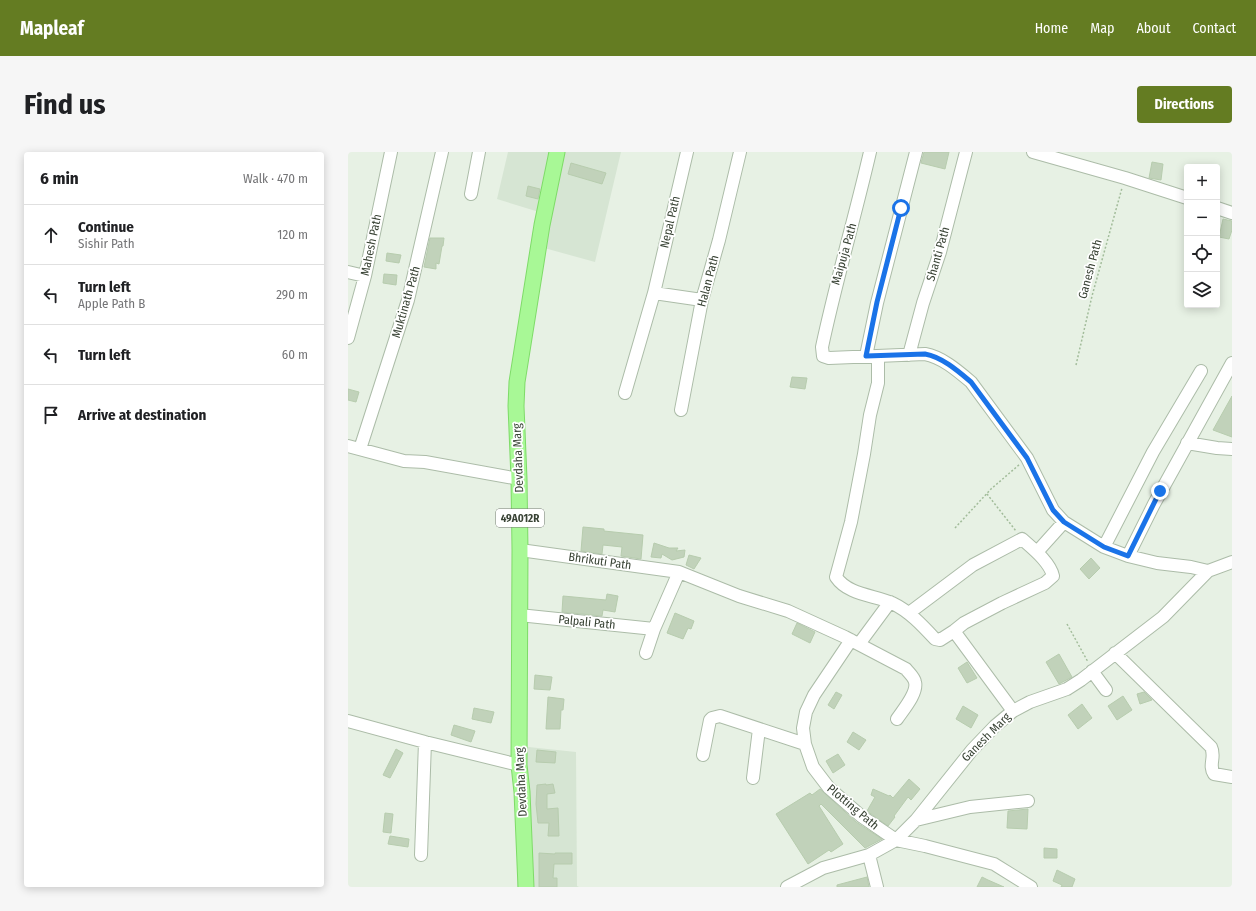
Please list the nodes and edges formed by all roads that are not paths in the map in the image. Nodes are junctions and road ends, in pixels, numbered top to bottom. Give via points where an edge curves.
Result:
1 (391, 152) edge
2 (442, 152) edge
3 (479, 152) edge
4 (557, 152) edge
5 (687, 152) edge
6 (740, 152) edge
7 (870, 152) edge
8 (916, 152) edge
9 (966, 152) edge
10 (1033, 152) edge
11 (471, 194) dead end
12 (1184, 197) edge
13 (1220, 209) edge
14 (1232, 213) edge
15 (348, 272) edge
16 (365, 276) junction
17 (654, 293) junction
18 (702, 300) junction
19 (348, 338) edge
20 (909, 355) junction
21 (866, 356) junction
22 (878, 356) junction
23 (1232, 363) edge
24 (1201, 371) dead end
25 (624, 393) dead end
26 (681, 410) dead end
27 (1187, 443) junction
28 (354, 448) edge
29 (1232, 449) edge
30 (519, 479) junction
31 (1064, 522) junction
32 (1104, 547) junction
33 (520, 550) junction
34 (1037, 552) junction
35 (1128, 556) junction
36 (1232, 562) edge
37 (1208, 571) junction
38 (679, 572) junction
39 (890, 602) junction
40 (909, 613) junction
41 (519, 615) junction
42 (654, 629) junction
43 (954, 631) junction
44 (855, 642) junction
45 (646, 653) dead end
46 (1115, 653) junction
47 (1092, 671) junction
48 (1106, 690) dead end
49 (1013, 710) junction
50 (897, 718) dead end
51 (348, 721) edge
52 (759, 729) junction
53 (425, 742) junction
54 (805, 744) junction
55 (703, 755) dead end
56 (519, 765) junction
57 (1232, 776) edge
58 (753, 778) dead end
59 (1028, 801) dead end
60 (916, 820) junction
61 (896, 840) junction
62 (421, 855) dead end
63 (869, 855) junction
64 (526, 887) edge
65 (787, 887) edge
66 (877, 887) edge
67 (1031, 887) edge

1 - 16 street, Mahesh Path
2 - 28 street, Muktinath Path via 408,300
3 - 11 street
4 - 30 main road, Devdaha Marg / 49A012R via 542,225 517,382
5 - 17 street, Nepal Path
6 - 18 street, Halan Path
7 - 21 street, Maipuja Path via 834,289 822,347 823,356 829,358
8 - 21 street via 877,302
9 - 20 street, Shanti Path via 940,252
10 - 12 street
13 - 14 street
15 - 16 street
16 - 19 street, Mahesh Path
17 - 18 street
17 - 25 street, Nepal Path
18 - 26 street, Halan Path
20 - 22 street
20 - 31 street via 932,355 971,382 1027,458 1053,510
21 - 22 street
22 - 39 street via 878,383 851,522 836,578 841,584 866,596
23 - 27 street
24 - 32 street via 1153,452
27 - 29 street
27 - 35 street
28 - 30 street via 404,461 424,462
30 - 33 main road, Devdaha Marg / 49A012R
31 - 32 street
31 - 34 street
32 - 35 street
33 - 38 street, Bhrikuti Path
33 - 41 main road, Devdaha Marg / 49A012R
34 - 40 street via 1022,538 973,565
34 - 43 street via 1051,569 1051,579 970,620
35 - 37 street
36 - 37 street
37 - 46 street, Ganesh Marg via 1163,617
38 - 42 street
38 - 44 street, Bhrikuti Path via 740,596 788,611
39 - 40 street
39 - 44 street, Plotting Path
40 - 43 street via 935,638 940,640
41 - 42 street, Palpali Path
41 - 56 main road, Devdaha Marg / 49A012R
42 - 45 street
43 - 49 street
44 - 50 street, Bhrikuti Path via 906,669 912,676 915,688
44 - 54 street, Plotting Path via 814,695 806,712 803,728
46 - 47 street, Ganesh Marg
46 - 57 street via 1211,747 1214,752 1211,765 1214,774
47 - 48 street
47 - 49 street, Ganesh Marg via 1067,689
49 - 60 street, Ganesh Marg via 972,750
51 - 53 street
52 - 54 street
52 - 55 street via 720,716 712,718
52 - 58 street
53 - 56 street
53 - 62 street
54 - 61 street, Plotting Path via 813,766 829,788 861,816
56 - 64 main road, Devdaha Marg / 49A012R
59 - 60 street via 970,807
60 - 61 street, Ganesh Marg
61 - 63 street, Ganesh Marg
61 - 67 street via 994,864
63 - 65 street, Ganesh Marg via 823,868
63 - 66 street

